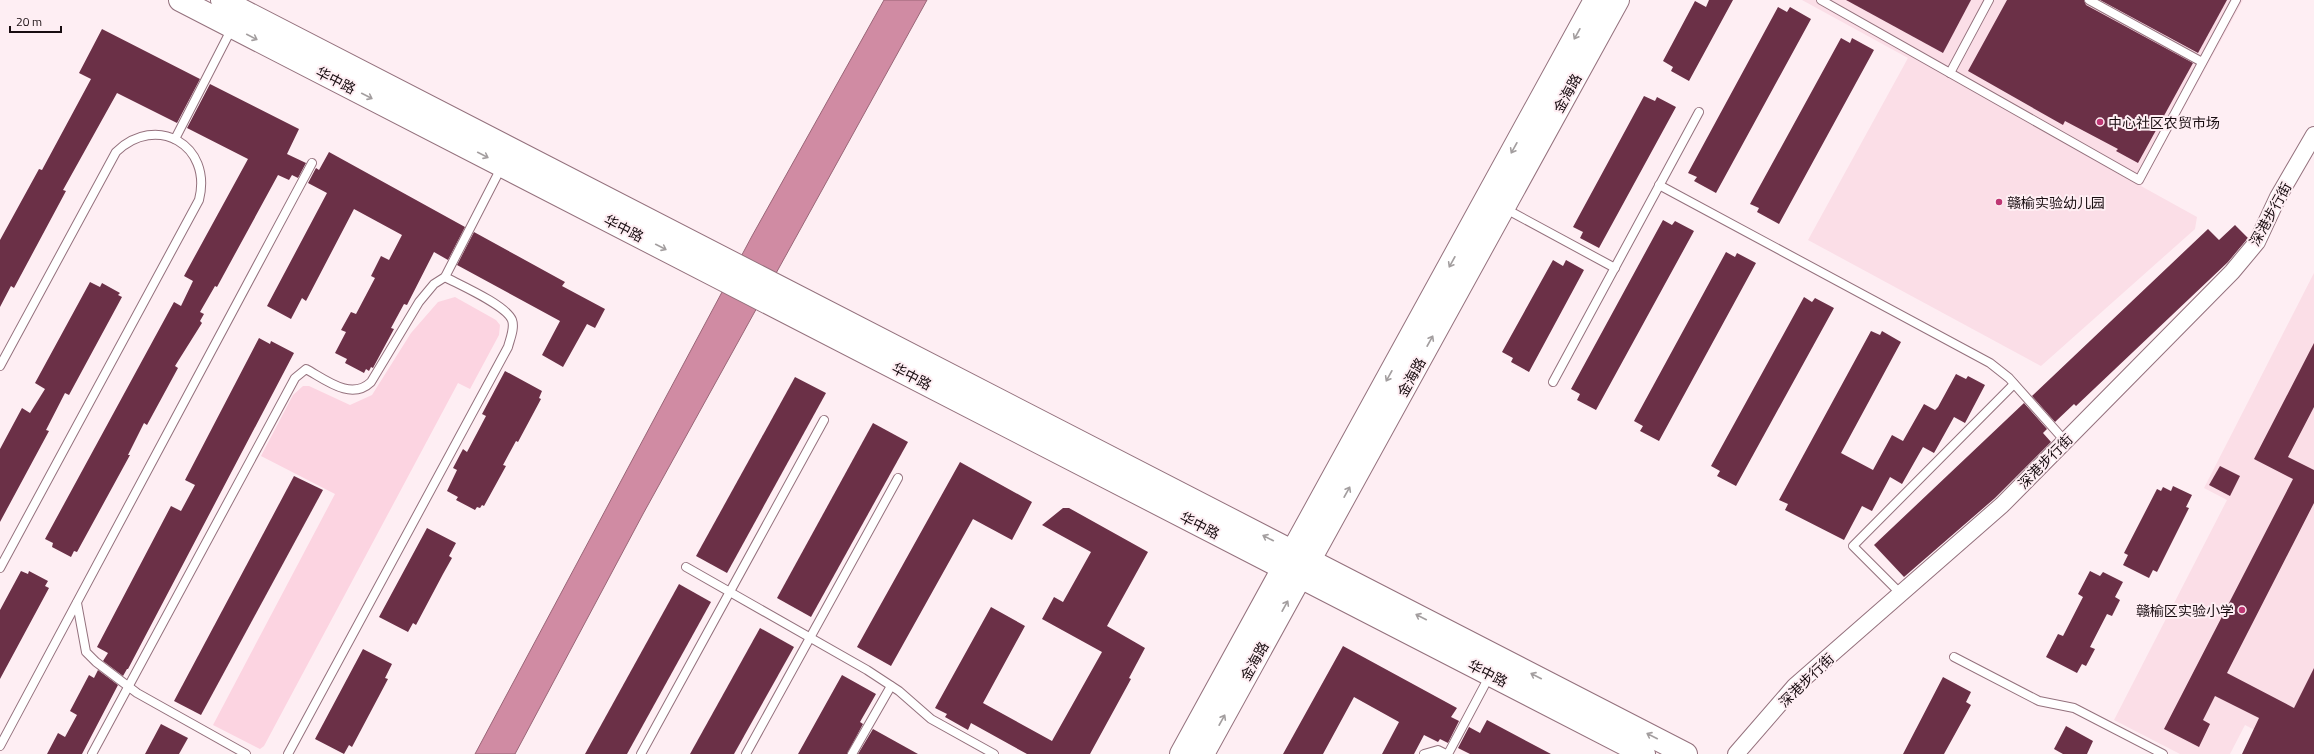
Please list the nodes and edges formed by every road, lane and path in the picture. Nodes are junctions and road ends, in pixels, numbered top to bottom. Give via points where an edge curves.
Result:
1 (180, 0) edge
2 (222, 0) edge
3 (1595, 0) edge
4 (1618, 0) edge
5 (1821, 0) edge
6 (1989, 0) edge
7 (2089, 0) edge
8 (2236, 0) edge
9 (233, 27) junction
10 (2202, 62) junction
11 (1950, 73) junction
12 (1699, 112) dead end
13 (2314, 135) edge
14 (175, 139) junction
15 (312, 163) dead end
16 (502, 165) junction
17 (1659, 185) junction
18 (1504, 208) junction
19 (1615, 268) junction
20 (445, 277) junction
21 (0, 366) edge
22 (1553, 382) dead end
23 (2014, 384) junction
24 (824, 420) dead end
25 (2065, 441) junction
26 (898, 478) dead end
27 (1297, 564) junction
28 (686, 567) dead end
29 (0, 568) edge
30 (730, 592) junction
31 (1901, 594) junction
32 (77, 603) junction
33 (811, 638) junction
34 (1954, 657) dead end
35 (1490, 674) junction
36 (128, 686) junction
37 (891, 686) junction
38 (0, 746) edge
39 (2153, 752) edge
40 (92, 754) edge
41 (246, 754) edge
42 (288, 754) edge
43 (641, 754) edge
44 (746, 754) edge
45 (852, 754) edge
46 (994, 754) edge
47 (1181, 754) edge
48 (1203, 754) edge
49 (1424, 754) edge
50 (1447, 754) edge
51 (1644, 754) edge
52 (1686, 754) edge
53 (1736, 754) edge
54 (2163, 754) edge

1 - 9 main road, 华中路
27 -> 2 main road, 华中路
3 -> 27 main road, 金海路
4 - 18 main road, 金海路
5 - 11 lane
6 - 11 lane
7 - 10 lane
8 - 10 lane
9 - 14 lane
9 -> 16 main road, 华中路
10 - 11 lane via 2139,180
12 - 17 lane
13 - 25 street, 深港步行街 via 2278,197 2256,242 2232,272
14 - 21 lane via 165,135 143,135 116,152
14 - 29 lane via 191,151 200,169 202,189 199,200
15 - 32 lane
16 - 20 lane
16 -> 27 main road, 华中路
17 - 19 lane
17 - 23 lane via 1990,363
18 - 19 lane
27 -> 18 main road, 金海路
19 - 22 lane
20 - 36 lane via 434,284 419,302 379,370 365,388 349,391 306,369 296,378
20 - 42 lane via 503,309 512,319 514,327 508,347
23 - 25 lane
23 - 31 lane via 1853,546
24 - 30 lane
25 - 31 street, 深港步行街 via 2002,505
26 - 33 lane
27 - 35 main road, 华中路
27 - 47 main road, 金海路
48 -> 27 main road, 金海路
52 -> 27 main road, 华中路
28 - 30 lane
30 - 33 lane
30 - 43 lane
31 - 53 street, 深港步行街 via 1795,686
32 - 36 lane via 86,652
32 - 38 lane
33 - 37 lane
33 - 44 lane
34 - 39 lane via 2039,701 2074,708
35 - 50 lane
35 - 51 main road, 华中路
36 - 40 lane
36 - 41 lane
37 - 45 lane
37 - 46 lane via 931,719
39 - 54 lane
49 - 50 lane via 1438,750

